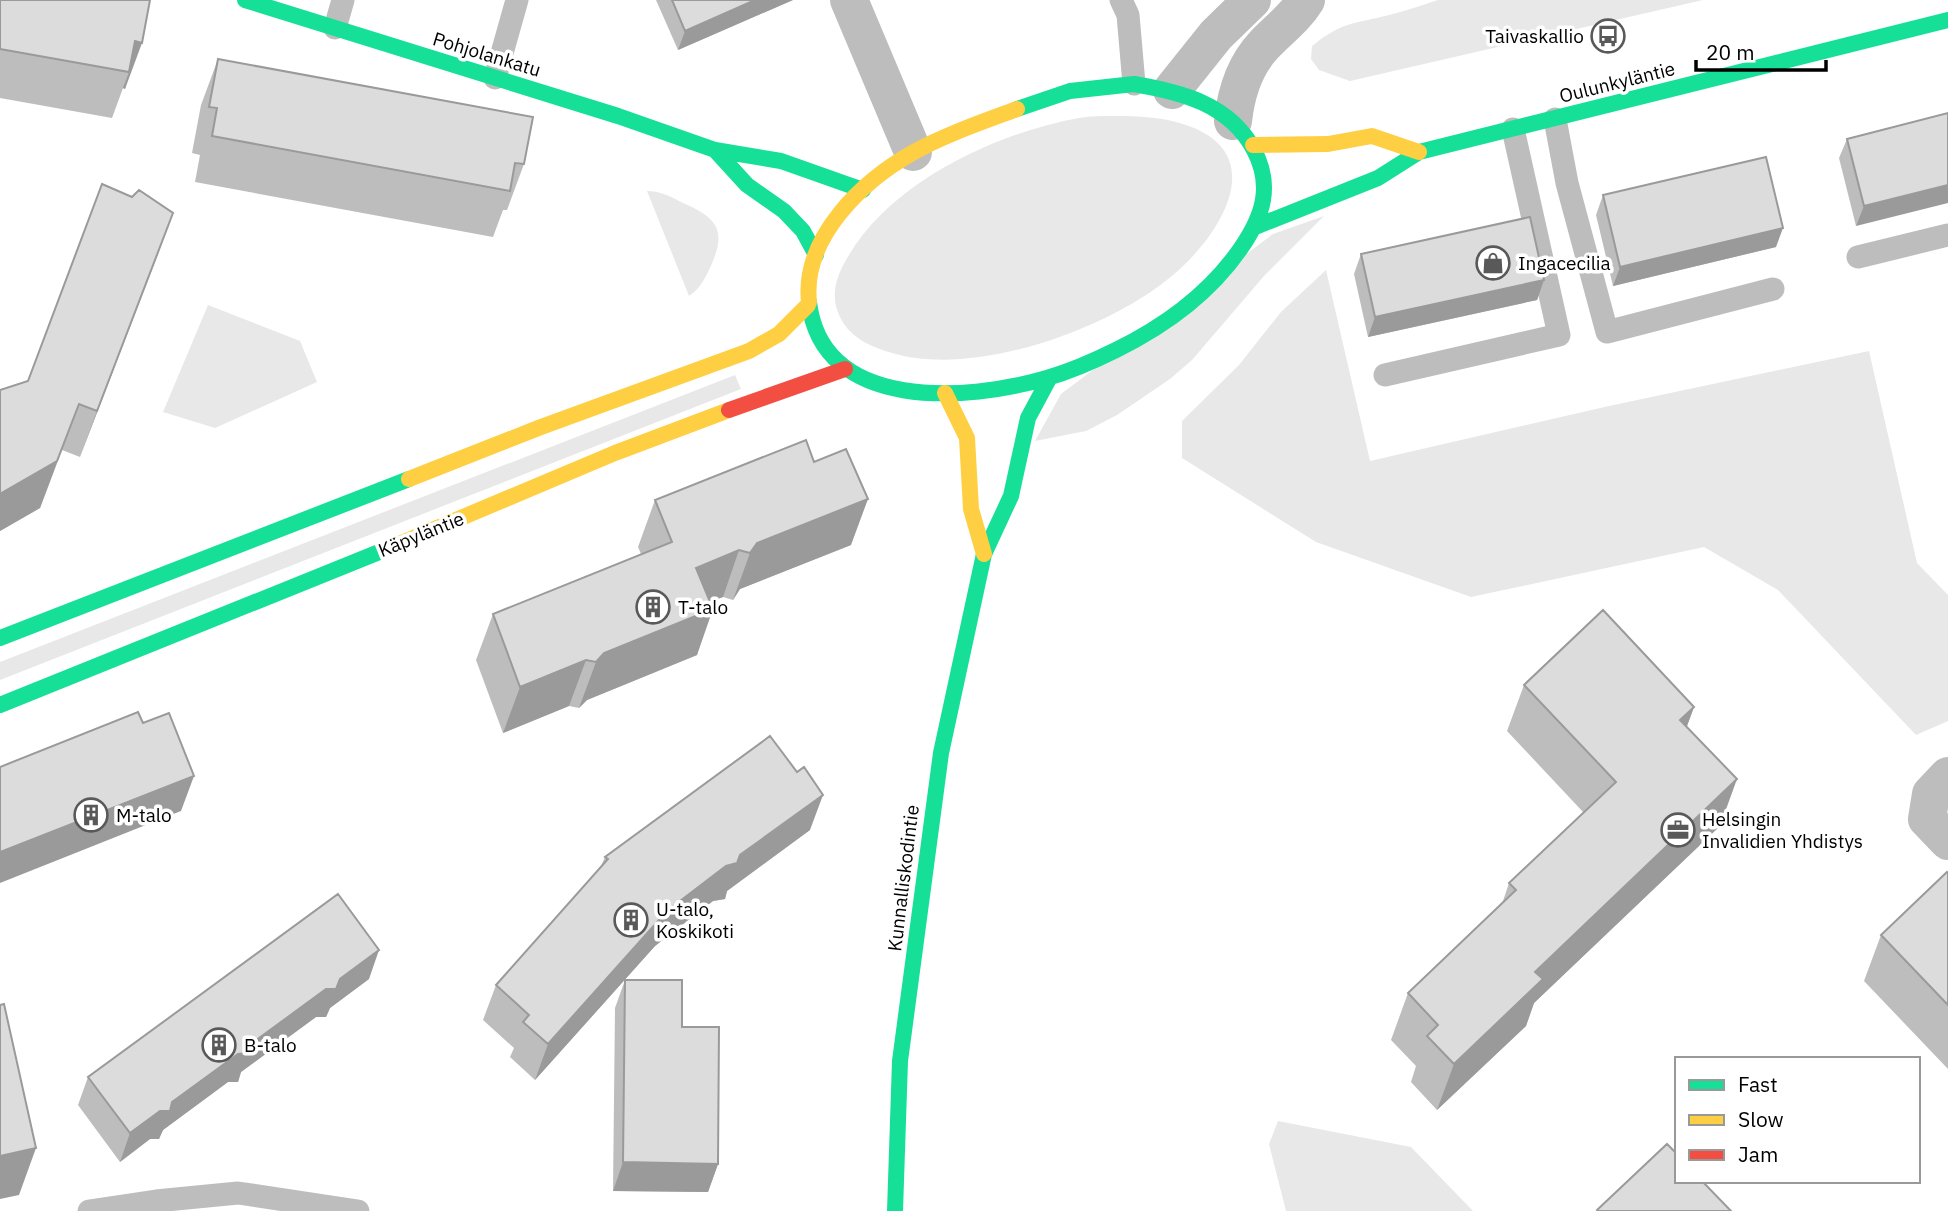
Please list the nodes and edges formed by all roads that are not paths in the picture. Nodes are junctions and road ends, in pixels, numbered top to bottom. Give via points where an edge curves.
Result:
1 (245, 0) edge
2 (344, 0) edge
3 (517, 0) edge
4 (849, 0) edge
5 (1121, 0) edge
6 (1252, 0) edge
7 (1306, 0) edge
8 (1948, 20) edge
9 (335, 28) junction
10 (495, 78) junction
11 (1134, 84) junction
12 (1172, 90) junction
13 (1555, 119) junction
14 (1513, 129) junction
15 (1243, 133) junction
16 (715, 150) junction
17 (913, 152) junction
18 (1419, 152) junction
19 (863, 190) junction
20 (1255, 227) junction
21 (1948, 235) edge
22 (816, 255) junction
23 (1858, 257) dead end
24 (1773, 289) dead end
25 (808, 304) junction
26 (845, 369) junction
27 (1385, 375) dead end
28 (1050, 377) junction
29 (944, 393) junction
30 (984, 554) junction
31 (0, 638) edge
32 (0, 705) edge
33 (1948, 776) edge
34 (1948, 841) edge
35 (89, 1211) edge
36 (358, 1211) edge
37 (895, 1211) edge

1 - 9 main road, Pohjolankatu
2 - 9 lane
3 - 10 lane
4 - 17 street
5 - 11 lane via 1128,15
6 - 12 street via 1216,35
7 - 15 street via 1262,47 1236,94
8 - 13 main road, Oulunkyläntie
9 - 10 main road, Pohjolankatu
10 - 16 main road, Pohjolankatu
11 - 12 main road
11 - 17 main road via 1071,90 991,117
12 - 15 main road via 1222,111
13 - 14 main road, Oulunkyläntie
13 - 24 lane via 1567,183 1607,332
14 - 18 main road, Oulunkyläntie
14 - 27 lane via 1559,335
15 - 18 main road via 1328,144 1371,136
15 - 20 main road via 1265,181 1264,206
16 - 19 main road, Pohjolankatu via 782,161
16 - 22 main road, Pohjolankatu via 747,185 784,211 803,231
17 - 19 main road
18 - 20 main road, Oulunkyläntie via 1378,178
19 - 22 main road via 838,217
20 - 28 main road via 1223,274 1188,305 1118,350
21 - 23 lane
22 - 25 main road via 807,285
25 - 26 main road via 827,348
25 - 31 main road via 779,334 749,351
26 - 29 main road via 891,387
26 - 32 main road, Käpyläntie via 615,453
28 - 29 main road
28 - 30 main road, Kunnalliskodintie via 1028,418 1011,496
29 - 30 main road, Kunnalliskodintie via 967,438 971,509
30 - 37 main road, Kunnalliskodintie via 939,766 900,1061
33 - 34 street via 1931,794 1927,819
35 - 36 lane via 238,1193

